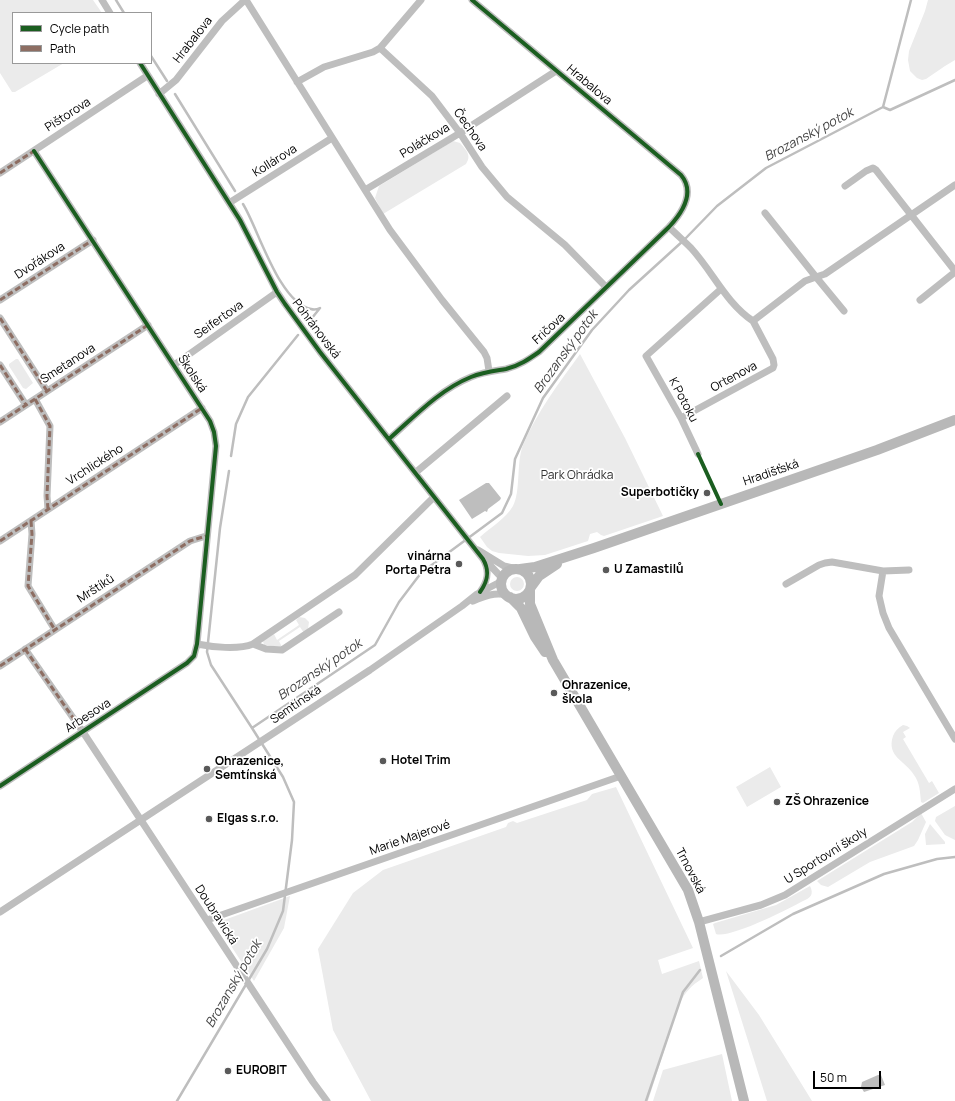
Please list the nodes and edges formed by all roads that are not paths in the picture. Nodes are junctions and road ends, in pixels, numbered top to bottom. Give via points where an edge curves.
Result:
1 (102, 0) edge
2 (245, 0) edge
3 (420, 0) edge
4 (472, 0) edge
5 (109, 12) edge
6 (380, 48) junction
7 (141, 64) edge
8 (556, 71) junction
9 (147, 76) junction
10 (297, 82) junction
11 (159, 94) junction
12 (460, 133) junction
13 (332, 138) junction
14 (34, 150) junction
15 (0, 173) edge
16 (955, 185) edge
17 (845, 186) dead end
18 (687, 189) joint
19 (365, 190) junction
20 (229, 203) junction
21 (765, 213) dead end
22 (911, 216) junction
23 (669, 227) junction
24 (92, 240) junction
25 (955, 271) edge
26 (816, 278) junction
27 (606, 287) junction
28 (721, 289) junction
29 (277, 292) junction
30 (0, 300) edge
31 (920, 300) dead end
32 (844, 312) dead end
33 (0, 318) edge
34 (753, 321) junction
35 (148, 325) junction
36 (0, 365) edge
37 (174, 365) junction
38 (489, 371) junction
39 (47, 391) junction
40 (507, 396) dead end
41 (35, 399) junction
42 (26, 405) junction
43 (202, 408) junction
44 (681, 418) junction
45 (955, 420) edge
46 (0, 422) edge
47 (389, 440) junction
48 (698, 454) dead end
49 (415, 473) junction
50 (434, 496) junction
51 (48, 509) junction
52 (31, 521) junction
53 (206, 536) junction
54 (0, 541) edge
55 (472, 544) junction
56 (594, 548) junction
57 (477, 552) junction
58 (518, 569) junction
59 (909, 570) dead end
60 (883, 571) junction
61 (502, 580) junction
62 (786, 584) dead end
63 (530, 588) junction
64 (480, 592) junction
65 (508, 596) junction
66 (462, 606) junction
67 (338, 612) dead end
68 (54, 630) junction
69 (253, 644) junction
70 (200, 645) junction
71 (25, 649) junction
72 (188, 663) joint
73 (0, 666) edge
74 (561, 675) junction
75 (83, 732) junction
76 (955, 739) edge
77 (621, 776) junction
78 (0, 786) edge
79 (955, 789) edge
80 (141, 820) junction
81 (0, 912) edge
82 (207, 920) junction
83 (699, 922) junction
84 (313, 1082) junction
85 (322, 1101) edge
86 (327, 1101) edge
87 (744, 1101) edge

1 - 5 street
2 - 10 street
2 - 11 street, Hrabalova via 222,20 176,80
3 - 6 street
4 - 8 street, Hrabalova
6 - 10 street via 324,68
6 - 12 street, Čechova via 432,96
7 - 9 street, Pohránovská
8 - 12 street, Poláčkova
8 - 18 street, Hrabalova via 681,175
9 - 11 street, Pohránovská
9 - 14 street, Pištorova
10 - 13 street
11 - 20 street, Pohránovská
12 - 19 street, Poláčkova
12 - 27 street, Čechova via 482,167 507,197 565,245
13 - 19 street
13 - 20 street, Kollárova
14 - 15 street, Pištorova
14 - 24 street, Školská
16 - 22 street
17 - 22 street via 866,170 873,168 879,172
18 - 23 street, Fričova via 683,209
19 - 38 street via 400,246 479,345 487,358
20 - 29 street, Pohránovská
21 - 26 street
22 - 25 street
22 - 26 street
23 - 27 street, Fričova
23 - 28 street, Ortenova via 692,249
24 - 30 street, Dvořákova
24 - 35 street, Školská
25 - 31 street
26 - 32 street
26 - 34 street via 805,282
27 - 38 street, Fričova via 532,357 514,366
28 - 34 street, Ortenova
28 - 44 street, K Potoku via 646,356
29 - 37 street, Seifertova
29 - 47 street, Pohránovská
33 - 39 street
34 - 44 street, Ortenova via 773,359 773,368
35 - 37 street, Školská
35 - 39 street, Smetanova
36 - 42 street
37 - 43 street, Školská
38 - 47 street, Fričova via 469,377 455,385 430,403
39 - 41 street, Smetanova
40 - 49 street
41 - 42 street, Smetanova
41 - 51 street via 50,426
42 - 46 street, Smetanova
43 - 51 street, Vrchlického
43 - 53 street, Školská via 213,426 216,440
44 - 48 street, K Potoku
45 - 56 street, Hradišťská via 869,453
47 - 49 street, Pohránovská
49 - 50 street, Pohránovská
50 - 55 street, Pohránovská
50 - 69 street via 355,574
51 - 52 street, Vrchlického
52 - 54 street, Vrchlického
52 - 68 street via 28,586
53 - 68 street, Mrštíků via 190,541
53 - 70 street, Školská
55 - 57 street, Pohránovská
55 - 58 street, Pohránovská via 508,568
56 - 58 street, Hradišťská via 535,567
56 - 63 street, Hradišťská via 555,565 539,576
57 - 61 street, Pohránovská
57 - 64 street, Pohránovská via 488,572 487,580
58 - 61 street via 508,571
58 - 63 street via 530,577
59 - 60 street
60 - 62 street via 832,562 825,563
60 - 76 street via 879,596 886,621
61 - 64 street, Semtínská
61 - 65 street via 502,588
63 - 65 street via 526,595 520,598
63 - 74 street, Trnovská via 530,604
64 - 66 street, Semtínská
65 - 66 street, Semtínská via 491,594
65 - 74 street, Trnovská via 521,608 535,637
66 - 80 street, Semtínská
67 - 69 street via 282,650 266,649
68 - 71 street, Mrštíků
69 - 70 street via 214,647
70 - 72 street, Školská
71 - 73 street, Mrštíků
71 - 75 street
72 - 75 street, Arbesova
74 - 77 street, Trnovská
75 - 78 street, Arbesova
75 - 80 street
77 - 82 street, Marie Majerové
77 - 83 street, Trnovská via 684,882
79 - 83 street, U Sportovní školy via 785,895 761,905
80 - 81 street, Semtínská
80 - 82 street, Doubravická
82 - 84 street, Doubravická
83 - 87 street, Trnovská
84 - 85 street, Doubravická
84 - 86 street, Doubravická

